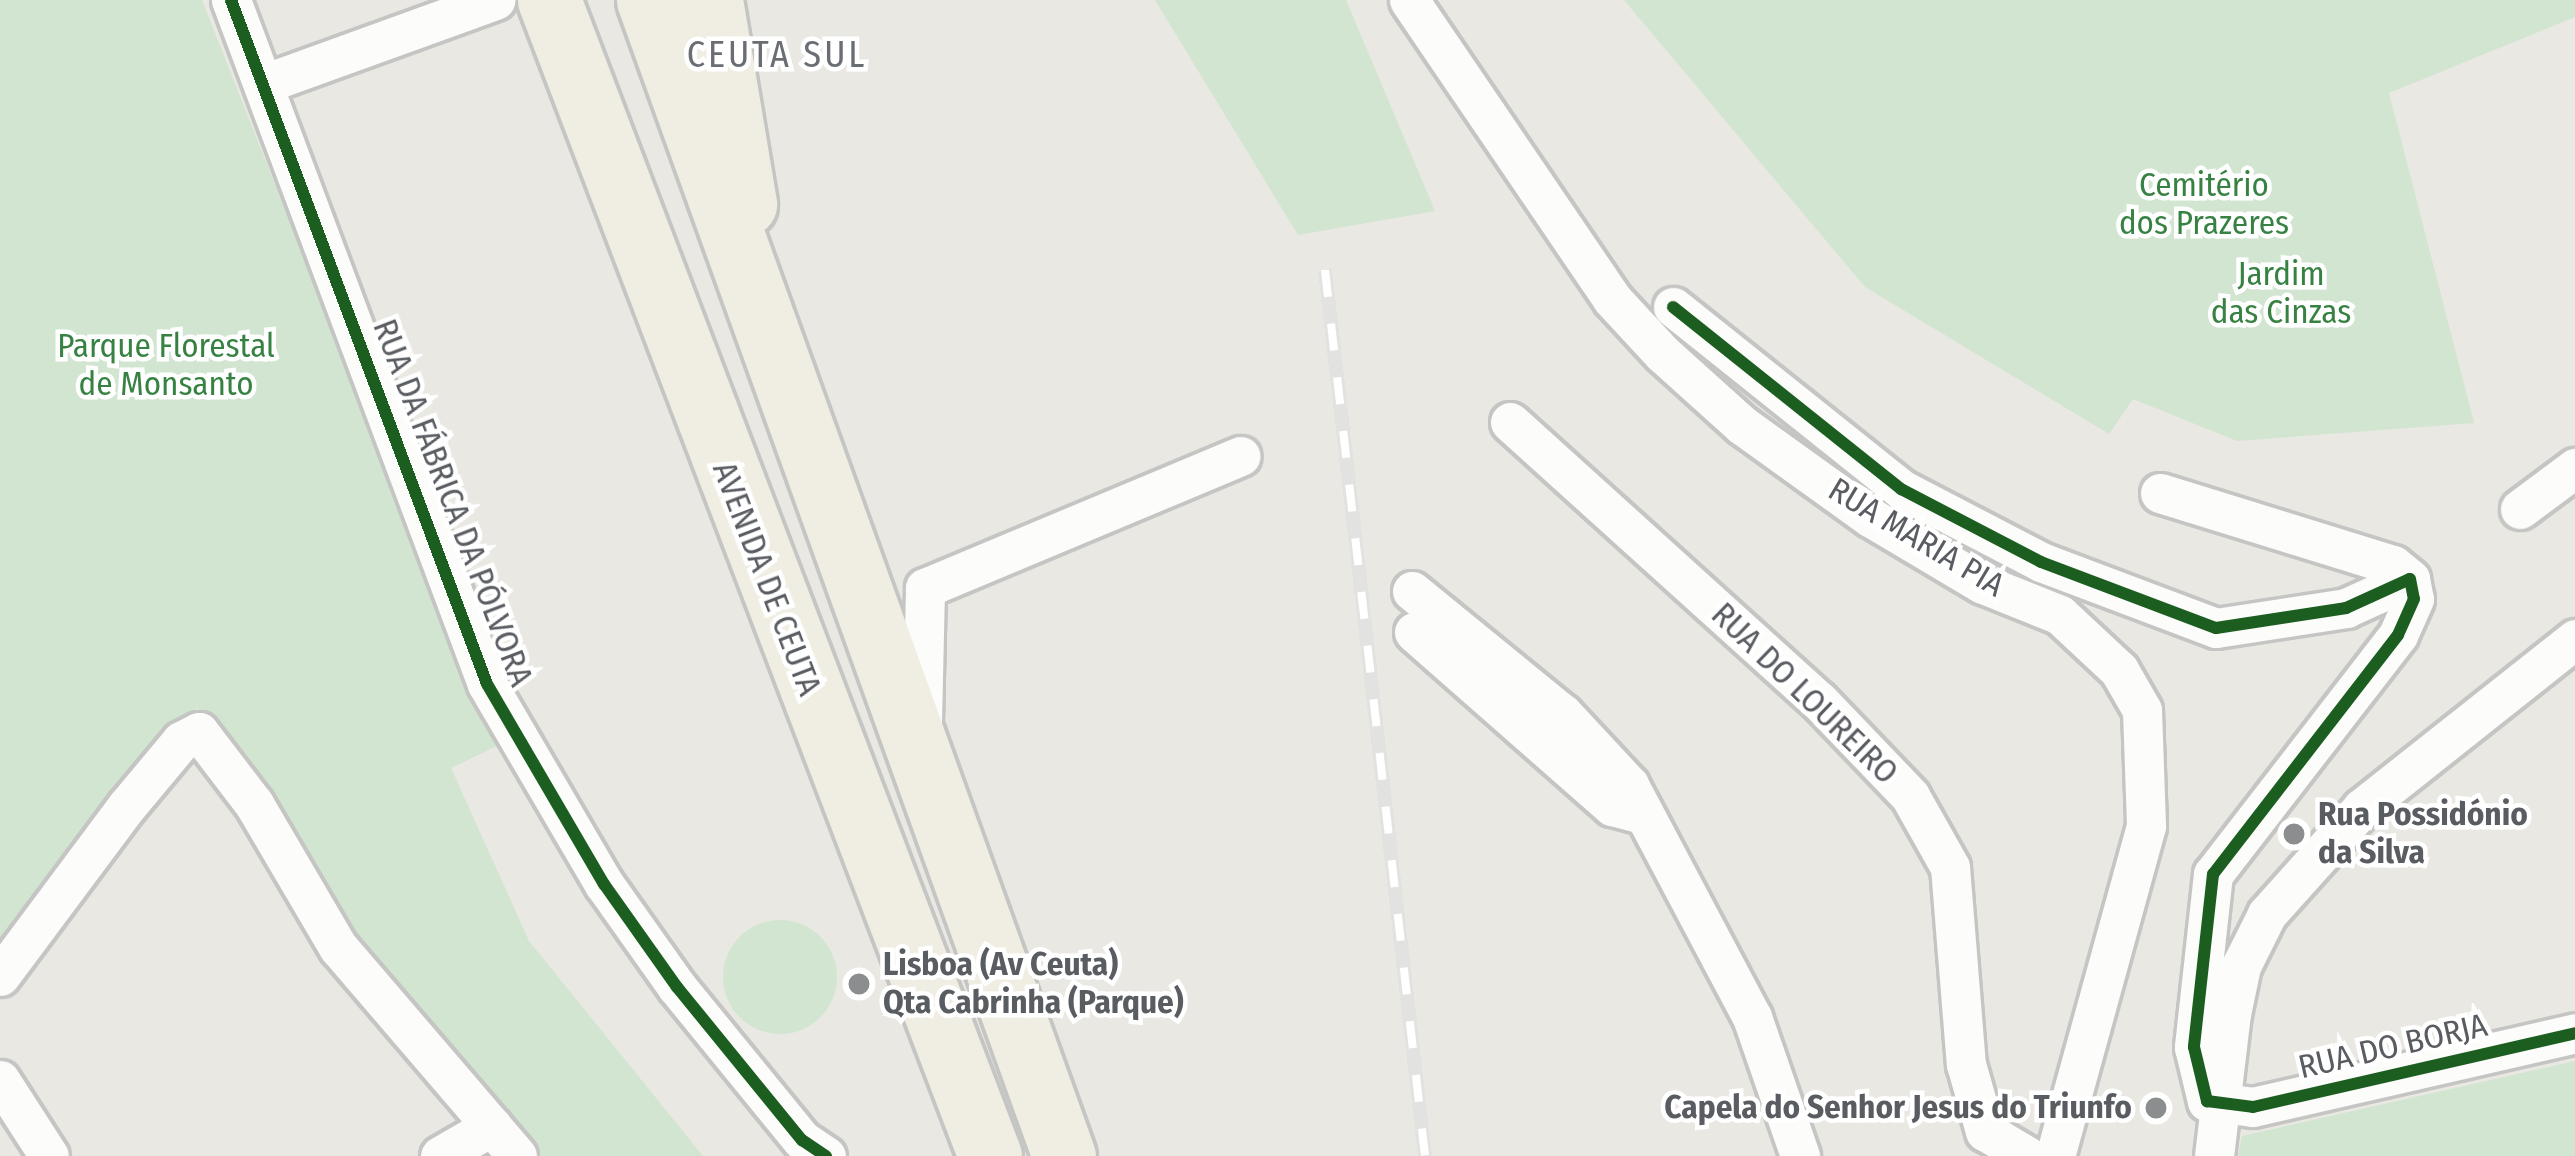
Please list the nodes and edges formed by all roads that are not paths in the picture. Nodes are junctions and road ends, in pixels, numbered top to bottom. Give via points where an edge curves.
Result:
1 (231, 0) edge
2 (495, 0) edge
3 (549, 0) edge
4 (648, 0) edge
5 (711, 0) edge
6 (1409, 0) edge
7 (266, 82) junction
8 (755, 307) junction
9 (1673, 308) dead end
10 (1510, 422) dead end
11 (1240, 456) dead end
12 (2575, 468) edge
13 (2160, 493) dead end
14 (2520, 509) dead end
15 (2410, 579) junction
16 (1412, 591) dead end
17 (1414, 632) dead end
18 (2575, 639) edge
19 (921, 752) junction
20 (1642, 814) junction
21 (0, 976) edge
22 (2575, 1033) edge
23 (0, 1080) edge
24 (2222, 1107) junction
25 (505, 1141) edge
26 (49, 1156) edge
27 (440, 1156) edge
28 (826, 1156) edge
29 (990, 1156) edge
30 (1064, 1156) edge
31 (1800, 1156) edge
32 (2027, 1156) edge
33 (2055, 1156) edge
34 (2214, 1156) edge

1 - 7 street, RUA DA FÁBRICA DA PÓLVORA
2 - 7 street
3 - 29 highway, AVENIDA DE CEUTA
4 - 8 highway
5 - 8 highway via 735,111
6 - 33 street, RUA MARIA PIA via 1612,299 1662,353 1742,425 1870,517 1992,589 2060,615 2119,670 2142,710 2146,826
7 - 28 street, RUA DA FÁBRICA DA PÓLVORA via 487,684 604,884 677,987 802,1140
8 - 19 highway
9 - 15 street via 1901,489 2041,562 2216,628 2346,608
10 - 32 street, RUA DO LOUREIRO via 1820,701 1910,796 1950,867 1966,1064 1985,1131
11 - 19 street via 925,588
12 - 14 street
13 - 15 street via 2393,565
15 - 24 street via 2414,599 2398,635 2213,874 2195,1072 2207,1101
16 - 20 street via 1563,714 1629,785
17 - 20 street via 1612,806
18 - 24 street via 2371,800 2279,897 2241,966
19 - 30 highway
20 - 31 street via 1752,1017
21 - 25 street via 171,752 204,734 338,947
22 - 24 street, RUA DO BORJA via 2253,1107
23 - 26 street
24 - 34 street
25 - 27 street

